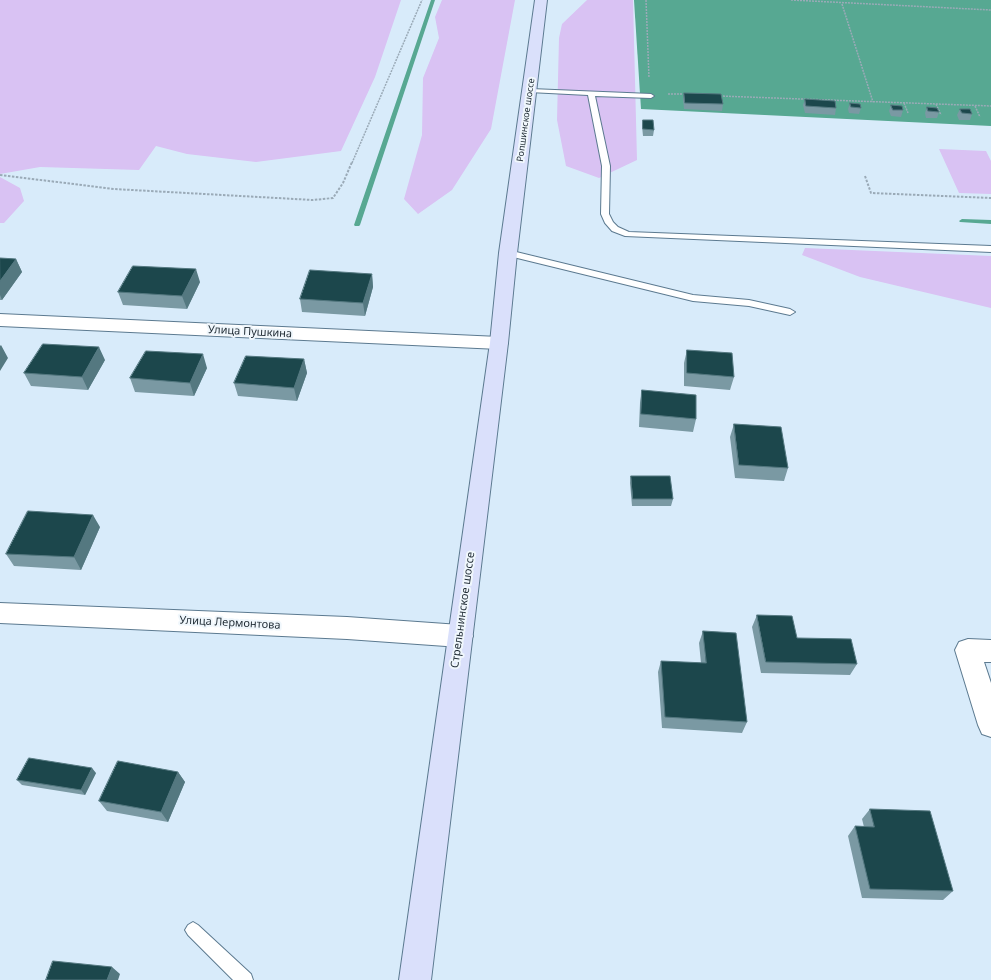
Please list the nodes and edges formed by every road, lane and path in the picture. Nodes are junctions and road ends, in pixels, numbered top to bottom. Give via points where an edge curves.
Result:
1 (422, 0) edge
2 (541, 0) edge
3 (646, 0) edge
4 (791, 0) edge
5 (842, 4) junction
6 (991, 10) edge
7 (530, 91) junction
8 (591, 94) junction
9 (690, 94) edge
10 (651, 96) junction
11 (714, 96) edge
12 (873, 102) junction
13 (904, 104) junction
14 (936, 104) junction
15 (975, 106) junction
16 (991, 106) edge
17 (908, 113) dead end
18 (941, 115) dead end
19 (980, 116) dead end
20 (0, 175) edge
21 (865, 176) dead end
22 (991, 198) edge
23 (509, 247) junction
24 (991, 249) edge
25 (790, 312) dead end
26 (0, 320) edge
27 (500, 343) junction
28 (0, 613) edge
29 (460, 636) junction
30 (991, 651) edge
31 (991, 725) edge
32 (193, 930) dead end
33 (245, 980) edge
34 (415, 980) edge

1 - 20 path via 343,183 333,198 313,200 114,189
2 - 7 main road, Ропшинское шоссе
3 - 10 path
4 - 5 path
5 - 6 path
5 - 12 path
7 - 8 lane
7 - 23 main road, Ропшинское шоссе
8 - 10 lane
8 - 24 lane via 606,166 605,214 615,229 628,234
9 - 10 path
11 - 12 path
12 - 13 path
13 - 14 path
13 - 17 path
14 - 15 path
14 - 18 path
15 - 16 path
15 - 19 path
21 - 22 path via 871,193
23 - 25 lane via 693,298 748,303
23 - 27 main road, Стрельнинское шоссе
26 - 27 street, Улица Пушкина
27 - 29 main road, Стрельнинское шоссе
28 - 29 street, Улица Лермонтова via 347,628
29 - 34 main road, Стрельнинское шоссе
30 - 31 street via 968,650
32 - 33 lane

